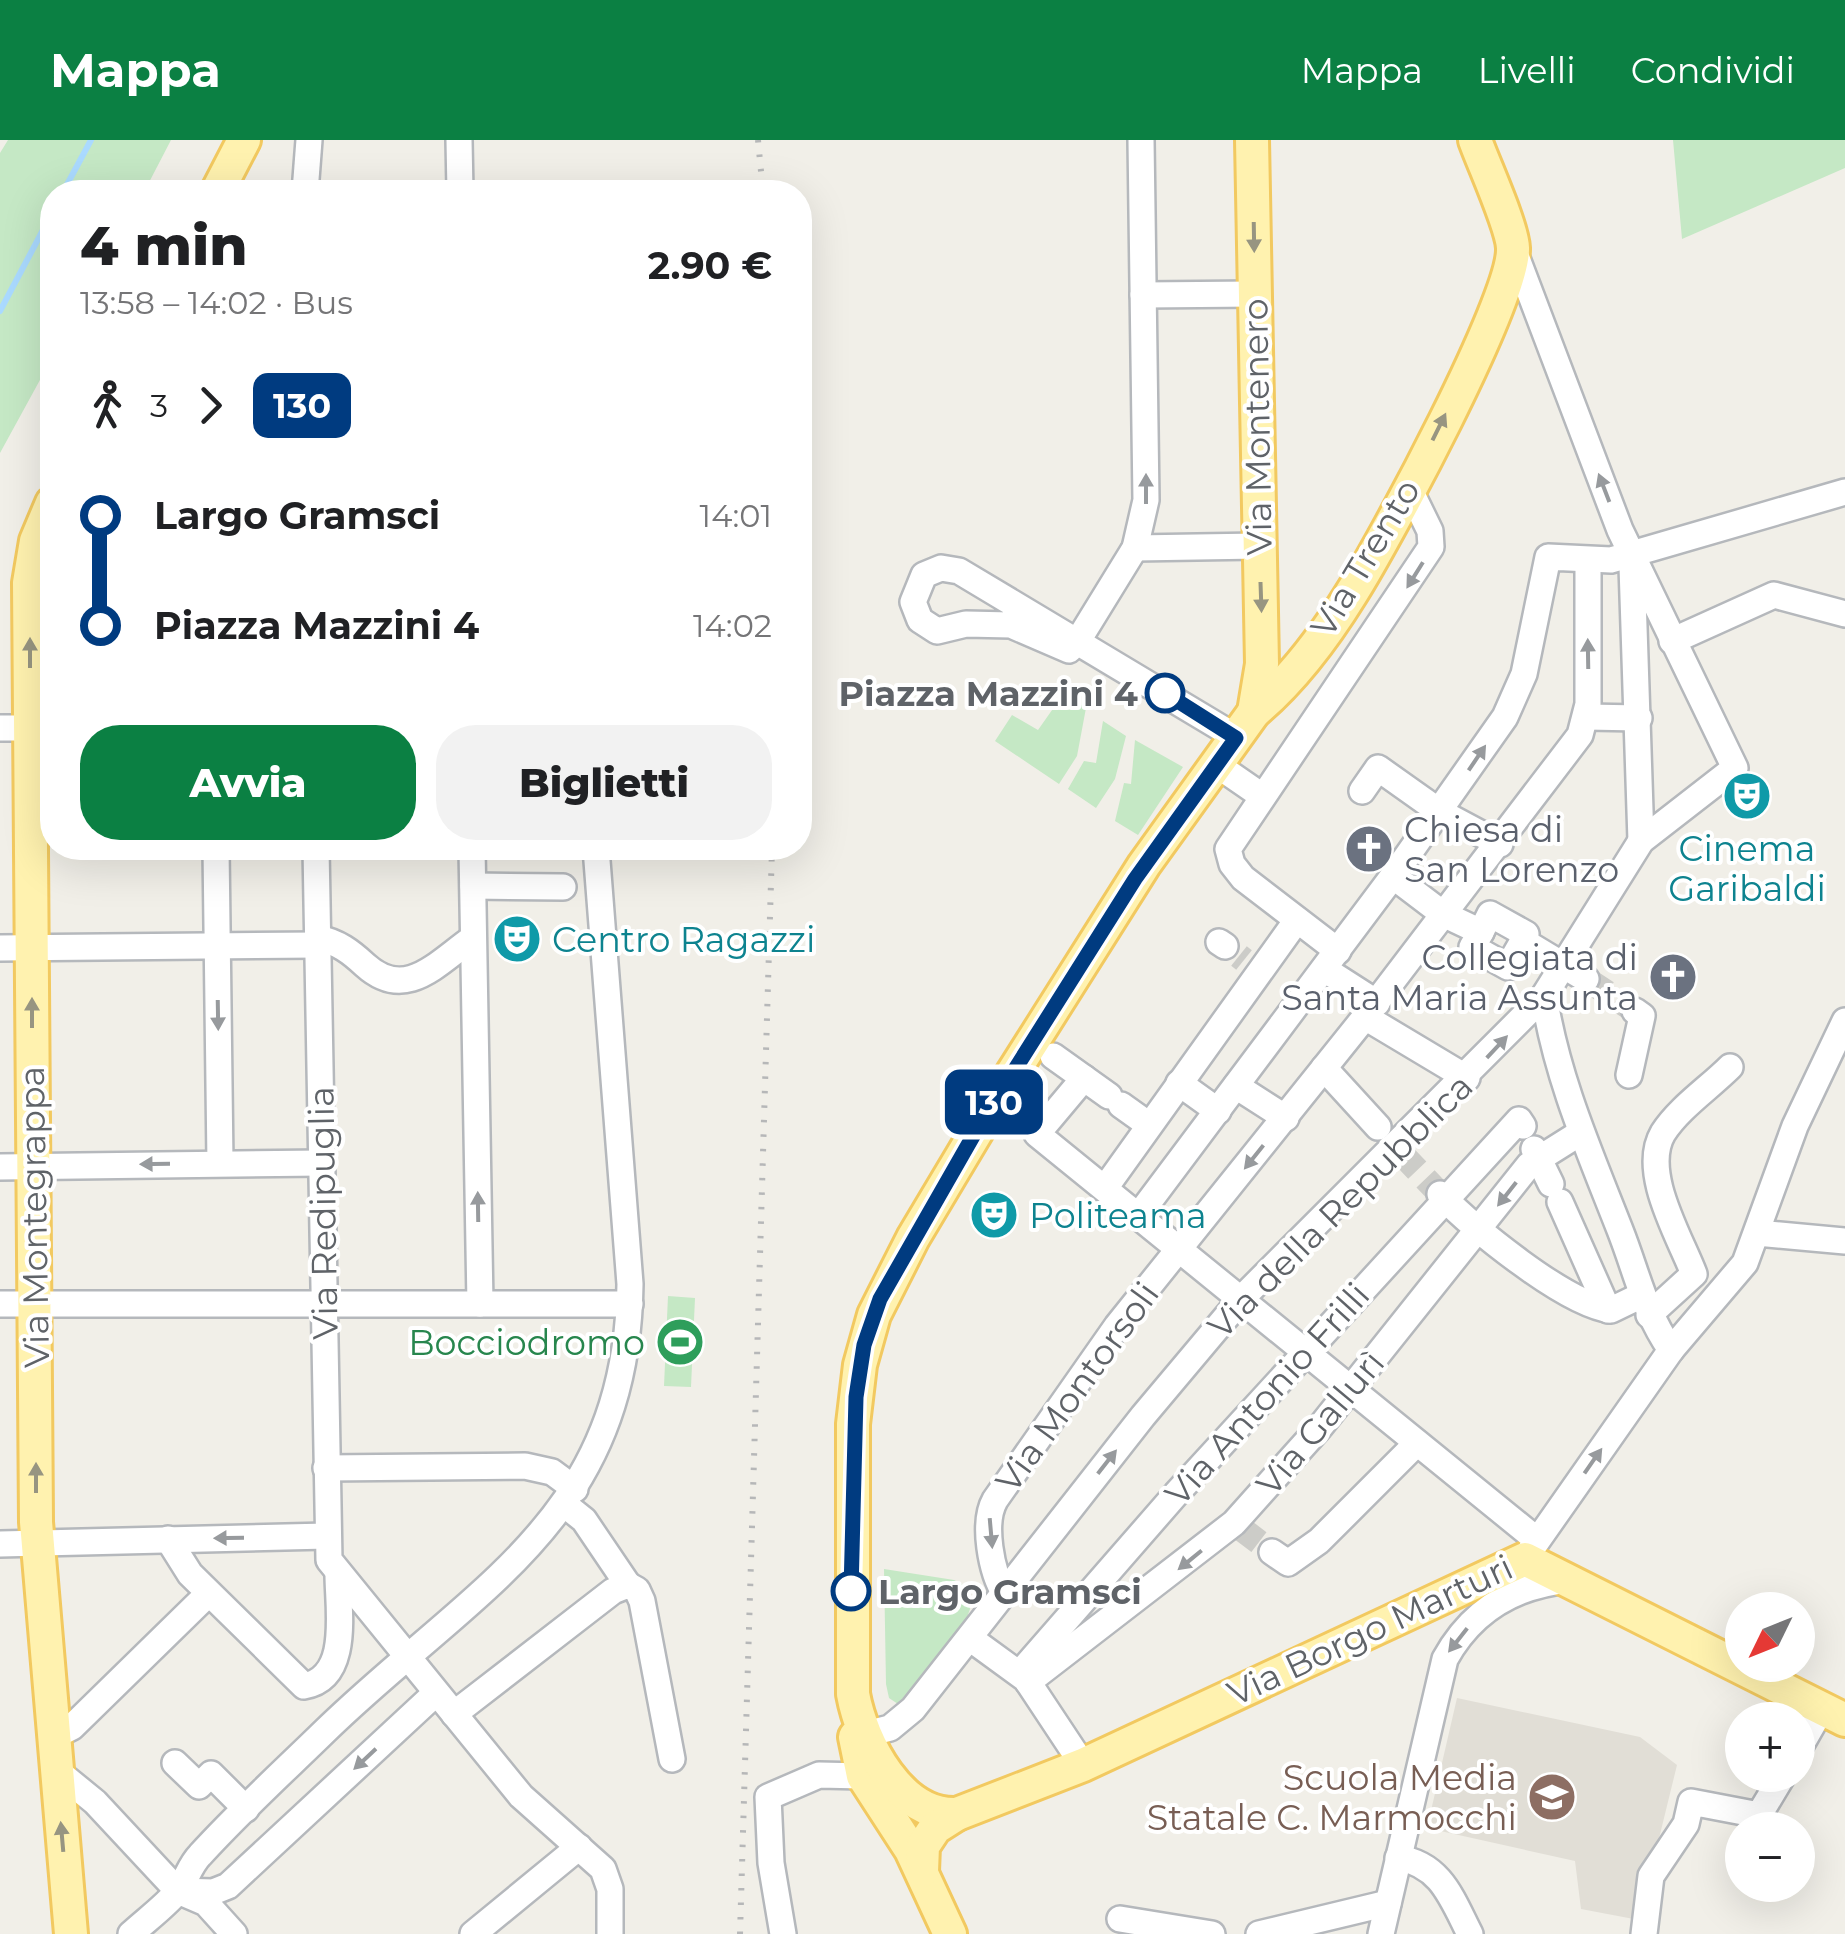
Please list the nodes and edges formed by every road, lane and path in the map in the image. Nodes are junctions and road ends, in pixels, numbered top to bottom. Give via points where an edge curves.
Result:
1 (244, 140) edge
2 (298, 140) edge
3 (309, 140) edge
4 (460, 140) edge
5 (1142, 140) edge
6 (1252, 140) edge
7 (1475, 140) edge
8 (304, 166) junction
9 (223, 180) edge
10 (305, 180) edge
11 (460, 180) edge
12 (1513, 248) junction
13 (1255, 294) junction
14 (1142, 295) junction
15 (1409, 488) junction
16 (1845, 492) edge
17 (40, 536) edge
18 (1259, 546) junction
19 (1135, 548) junction
20 (1631, 562) junction
21 (1588, 563) junction
22 (966, 576) junction
23 (1840, 613) edge
24 (966, 624) junction
25 (1079, 640) junction
26 (1672, 641) junction
27 (1262, 643) junction
28 (1298, 664) junction
29 (1587, 717) junction
30 (1638, 718) junction
31 (1245, 725) junction
32 (28, 728) edge
33 (1217, 764) junction
34 (1362, 791) dead end
35 (1262, 796) junction
36 (1440, 812) junction
37 (1640, 841) junction
38 (1500, 844) junction
39 (216, 860) edge
40 (316, 860) edge
41 (472, 860) edge
42 (597, 860) edge
43 (1393, 876) junction
44 (472, 886) junction
45 (563, 887) dead end
46 (1443, 914) junction
47 (1297, 920) junction
48 (473, 938) junction
49 (318, 942) junction
50 (217, 946) junction
51 (16, 948) edge
52 (1331, 960) junction
53 (1563, 964) junction
54 (1586, 979) tunnel mouth
55 (1544, 996) junction
56 (1371, 1010) junction
57 (1636, 1011) dead end
58 (1845, 1021) edge
59 (1054, 1056) dead end
60 (1324, 1068) junction
61 (1730, 1068) dead end
62 (1628, 1075) dead end
63 (1084, 1078) junction
64 (1467, 1078) junction
65 (1178, 1083) junction
66 (1236, 1086) junction
67 (1218, 1111) junction
68 (1286, 1118) junction
69 (1149, 1125) junction
70 (1580, 1133) junction
71 (1529, 1138) junction
72 (1392, 1143) junction
73 (220, 1163) junction
74 (322, 1163) junction
75 (16, 1166) edge
76 (1105, 1188) junction
77 (1442, 1196) junction
78 (1139, 1215) junction
79 (1478, 1230) junction
80 (1757, 1233) junction
81 (1845, 1241) edge
82 (1180, 1247) junction
83 (1243, 1297) junction
84 (0, 1304) edge
85 (35, 1304) junction
86 (325, 1304) junction
87 (480, 1304) junction
88 (630, 1304) junction
89 (1644, 1306) junction
90 (1608, 1310) junction
91 (1307, 1350) junction
92 (1671, 1350) junction
93 (1352, 1387) junction
94 (1418, 1443) junction
95 (326, 1468) junction
96 (570, 1497) junction
97 (326, 1536) junction
98 (168, 1539) junction
99 (37, 1541) junction
100 (0, 1544) edge
101 (1531, 1550) junction
102 (1272, 1552) dead end
103 (338, 1575) junction
104 (1570, 1580) junction
105 (628, 1585) junction
106 (208, 1594) junction
107 (1004, 1594) junction
108 (970, 1639) junction
109 (406, 1657) junction
110 (1024, 1677) junction
111 (436, 1693) junction
112 (454, 1714) junction
113 (1834, 1714) edge
114 (861, 1723) junction
115 (1815, 1733) edge
116 (54, 1736) junction
117 (672, 1759) dead end
118 (175, 1763) dead end
119 (1083, 1764) junction
120 (57, 1771) junction
121 (862, 1776) junction
122 (1772, 1792) edge
123 (246, 1808) junction
124 (958, 1814) junction
125 (579, 1847) junction
126 (1398, 1858) junction
127 (922, 1871) junction
128 (178, 1891) junction
129 (1388, 1903) junction
130 (1120, 1920) dead end
131 (71, 1934) edge
132 (131, 1934) edge
133 (234, 1934) edge
134 (472, 1934) edge
135 (610, 1934) edge
136 (783, 1934) edge
137 (950, 1934) edge
138 (1212, 1934) edge
139 (1259, 1934) edge
140 (1381, 1934) edge
141 (1470, 1934) edge
142 (1644, 1934) edge

1 - 9 main road
2 - 8 street
3 - 8 street
4 - 11 street
5 - 14 street
6 -> 13 main road, Via Montenero
7 - 12 main road
8 - 10 street
15 -> 12 main road, Via Trento via 1481,344
20 -> 12 street
13 - 14 street
13 - 18 main road, Via Montenero
19 -> 14 street via 1146,500
15 - 28 main road, Via Trento via 1348,599
15 -> 35 street via 1431,547
16 - 20 street
32 -> 17 main road, Via Montegrappa via 30,564
18 - 19 street
18 -> 27 main road, Via Montenero
19 - 25 street
20 - 21 street
20 - 26 street
20 - 30 street
29 -> 21 street
36 -> 21 street via 1516,697 1548,558
22 - 24 street via 976,606
22 - 24 street via 950,568 931,570 918,582 912,602 920,620 937,631
22 - 25 street
23 - 26 street via 1774,595
24 - 25 street via 1018,626 1063,651
25 - 31 street
26 - 37 street, Via della Repubblica via 1735,768
27 - 28 main road via 1276,662
27 - 31 main road, Via Montenero via 1262,683
28 - 31 main road, Via Trento
29 - 30 street
29 - 38 street, Via Montorsoli via 1572,748
30 - 37 street
31 - 33 main road, Via Trento
32 - 51 main road, Via Montegrappa
33 - 35 street
33 - 114 main road, Via Trento via 1144,865 993,1104 874,1315 854,1424 850,1661
34 - 36 street via 1378,768
35 - 47 street via 1229,846 1230,860 1247,882
36 - 38 street
36 - 43 street
37 - 53 street, Via della Repubblica
38 - 46 street, Via Montorsoli
39 - 50 street
40 - 49 street, Via Redipuglia
41 - 44 street
42 - 88 street
43 - 46 street
43 - 52 street
44 - 45 street
44 - 48 street
46 - 53 street via 1481,932 1472,946 1508,967 1523,940
46 - 56 street, Via Montorsoli
47 - 52 street
47 - 65 street via 1237,954
48 - 49 street via 398,983 381,978 342,946
87 -> 48 street
49 - 50 street
49 - 74 street, Via Redipuglia
50 - 51 street
50 -> 73 street
75 -> 51 main road, Via Montegrappa
52 - 56 street
52 - 66 street
53 - 54 street
53 - 55 street, Via della Repubblica
64 -> 55 street, Via della Repubblica
55 - 70 street
56 - 60 street, Via Montorsoli
56 - 64 street
57 - 62 street via 1642,1016
58 - 80 street, Via Borgo Marturi via 1795,1126
59 - 63 street
60 - 68 street, Via Montorsoli
60 - 72 street
61 - 89 street via 1673,1122 1657,1147 1658,1174 1694,1274
63 - 69 street
63 - 76 street via 1037,1134
64 - 72 street, Via della Repubblica
65 - 67 street
65 - 69 street
66 - 67 street
66 - 68 street
67 - 78 street
68 -> 82 street, Via Montorsoli
69 - 76 street
70 - 71 street, Via Gallurì
70 - 89 street
71 - 77 street, Via Antonio Frilli
71 -> 79 street, Via Gallurì
71 - 90 street
72 - 83 street, Via della Repubblica
73 - 74 street
73 -> 75 street
74 - 86 street, Via Redipuglia
75 - 85 main road, Via Montegrappa
76 - 78 street
77 - 79 street
77 - 91 street, Via Antonio Frilli
78 - 82 street
79 - 90 street via 1572,1294
79 - 93 street, Via Gallurì
80 - 81 street
80 - 92 street, Via Borgo Marturi via 1742,1268
82 - 83 street
82 -> 107 street, Via Montorsoli via 992,1504 994,1566
83 - 91 street
107 -> 83 street, Via della Repubblica
84 - 85 street
85 - 86 street
99 -> 85 main road, Via Montegrappa
86 - 87 street
86 - 95 street, Via Redipuglia
87 - 88 street
88 - 96 street via 613,1398
89 - 90 street
89 - 92 street
91 - 93 street
91 - 110 street, Via Antonio Frilli
101 -> 92 street, Via Borgo Marturi
93 - 94 street
93 -> 110 street, Via Gallurì via 1236,1525
94 - 101 street
94 - 102 street via 1319,1542 1288,1563
95 - 96 street via 525,1466 552,1472
95 - 97 street, Via Redipuglia
96 - 105 street
96 - 109 street via 476,1602
97 -> 98 street
97 - 103 street, Via Redipuglia
98 - 99 street
98 - 106 street
99 - 100 street
99 - 116 main road, Via Montegrappa
101 - 104 main road
101 - 119 main road, Via Borgo Marturi
103 - 106 street via 337,1654 316,1682 304,1686
103 - 109 street
104 - 113 main road
104 -> 126 street via 1506,1595 1449,1651
105 - 112 street
105 - 117 street via 641,1597
106 - 116 street via 78,1721
107 - 108 street, Via della Repubblica
108 - 110 street
108 - 114 street, Via della Repubblica via 908,1716 890,1728
109 - 111 street
109 - 123 street
110 - 119 street
111 - 112 street
111 -> 128 street via 228,1886
112 - 125 street via 522,1796
113 - 115 street
114 - 121 main road, Via Trento via 855,1746
114 - 124 main road via 888,1774 912,1798 939,1815
116 - 120 main road, Via Montegrappa
118 - 123 street via 199,1786 211,1774
119 - 124 main road, Via Borgo Marturi
120 - 128 street
131 -> 120 main road, Via Montegrappa
121 - 127 main road
121 - 136 street via 819,1775 768,1797
122 - 142 street via 1758,1815 1691,1802 1686,1824 1651,1876
123 - 128 street via 194,1862
124 - 127 main road via 926,1840
125 - 134 street
125 - 135 street via 607,1876
126 - 129 street
126 - 141 street via 1438,1876
127 - 137 main road
128 - 132 street
128 - 133 street via 206,1903
129 - 139 street
129 - 140 street
130 - 138 street

